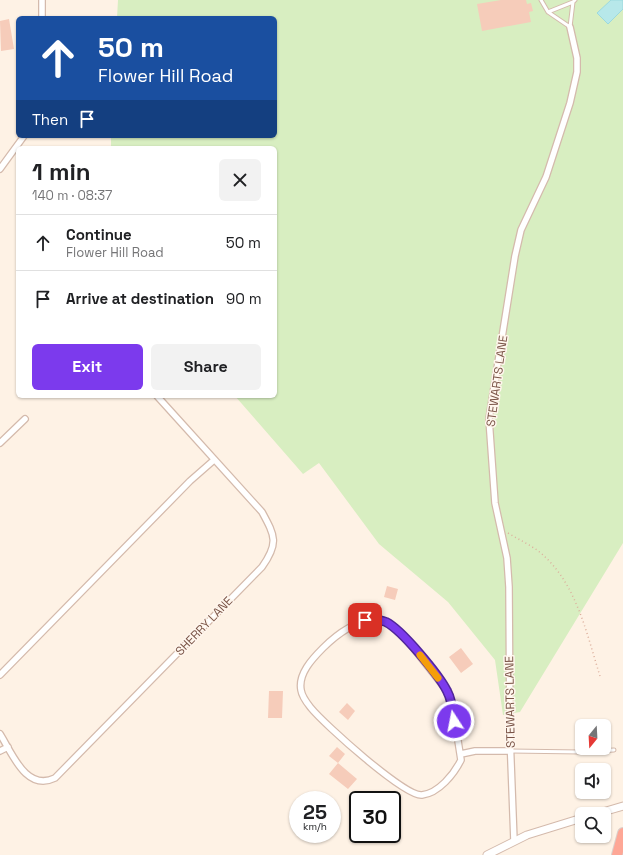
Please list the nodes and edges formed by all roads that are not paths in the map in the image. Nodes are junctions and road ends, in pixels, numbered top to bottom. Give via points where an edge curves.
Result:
1 (42, 0) edge
2 (541, 0) edge
3 (574, 1) edge
4 (548, 12) junction
5 (42, 16) edge
6 (570, 27) junction
7 (16, 147) edge
8 (0, 169) edge
9 (159, 398) edge
10 (24, 419) dead end
11 (0, 443) edge
12 (214, 460) junction
13 (0, 675) edge
14 (0, 734) edge
15 (8, 747) junction
16 (511, 750) junction
17 (614, 750) dead end
18 (0, 751) edge
19 (461, 754) junction
20 (623, 806) edge
21 (611, 810) edge
22 (575, 820) edge
23 (623, 833) edge
24 (514, 841) junction
25 (487, 855) edge
26 (617, 855) edge

1 - 5 street
2 - 4 lane
3 - 4 lane
3 - 6 lane
4 - 6 lane
6 - 16 street, STEWARTS LANE via 577,58 577,72 570,103 546,177 521,230 490,419 495,503 507,558 509,587
7 - 8 street
9 - 12 street, SHERRY LANE
10 - 11 street
12 - 13 street via 190,481
12 - 15 street, SHERRY LANE via 262,512 272,531 274,540 271,554 262,567 55,778 39,782 30,778
14 - 15 street
15 - 18 street
16 - 17 lane
16 - 19 street
16 - 24 street, STEWARTS LANE
19 - 19 street via 448,692 411,645 386,622 374,619 343,630 307,666 302,678 301,692 312,709 362,756 408,792 421,796 432,792 447,780 457,767
20 - 21 street
22 - 24 street
23 - 26 highway
24 - 25 street

